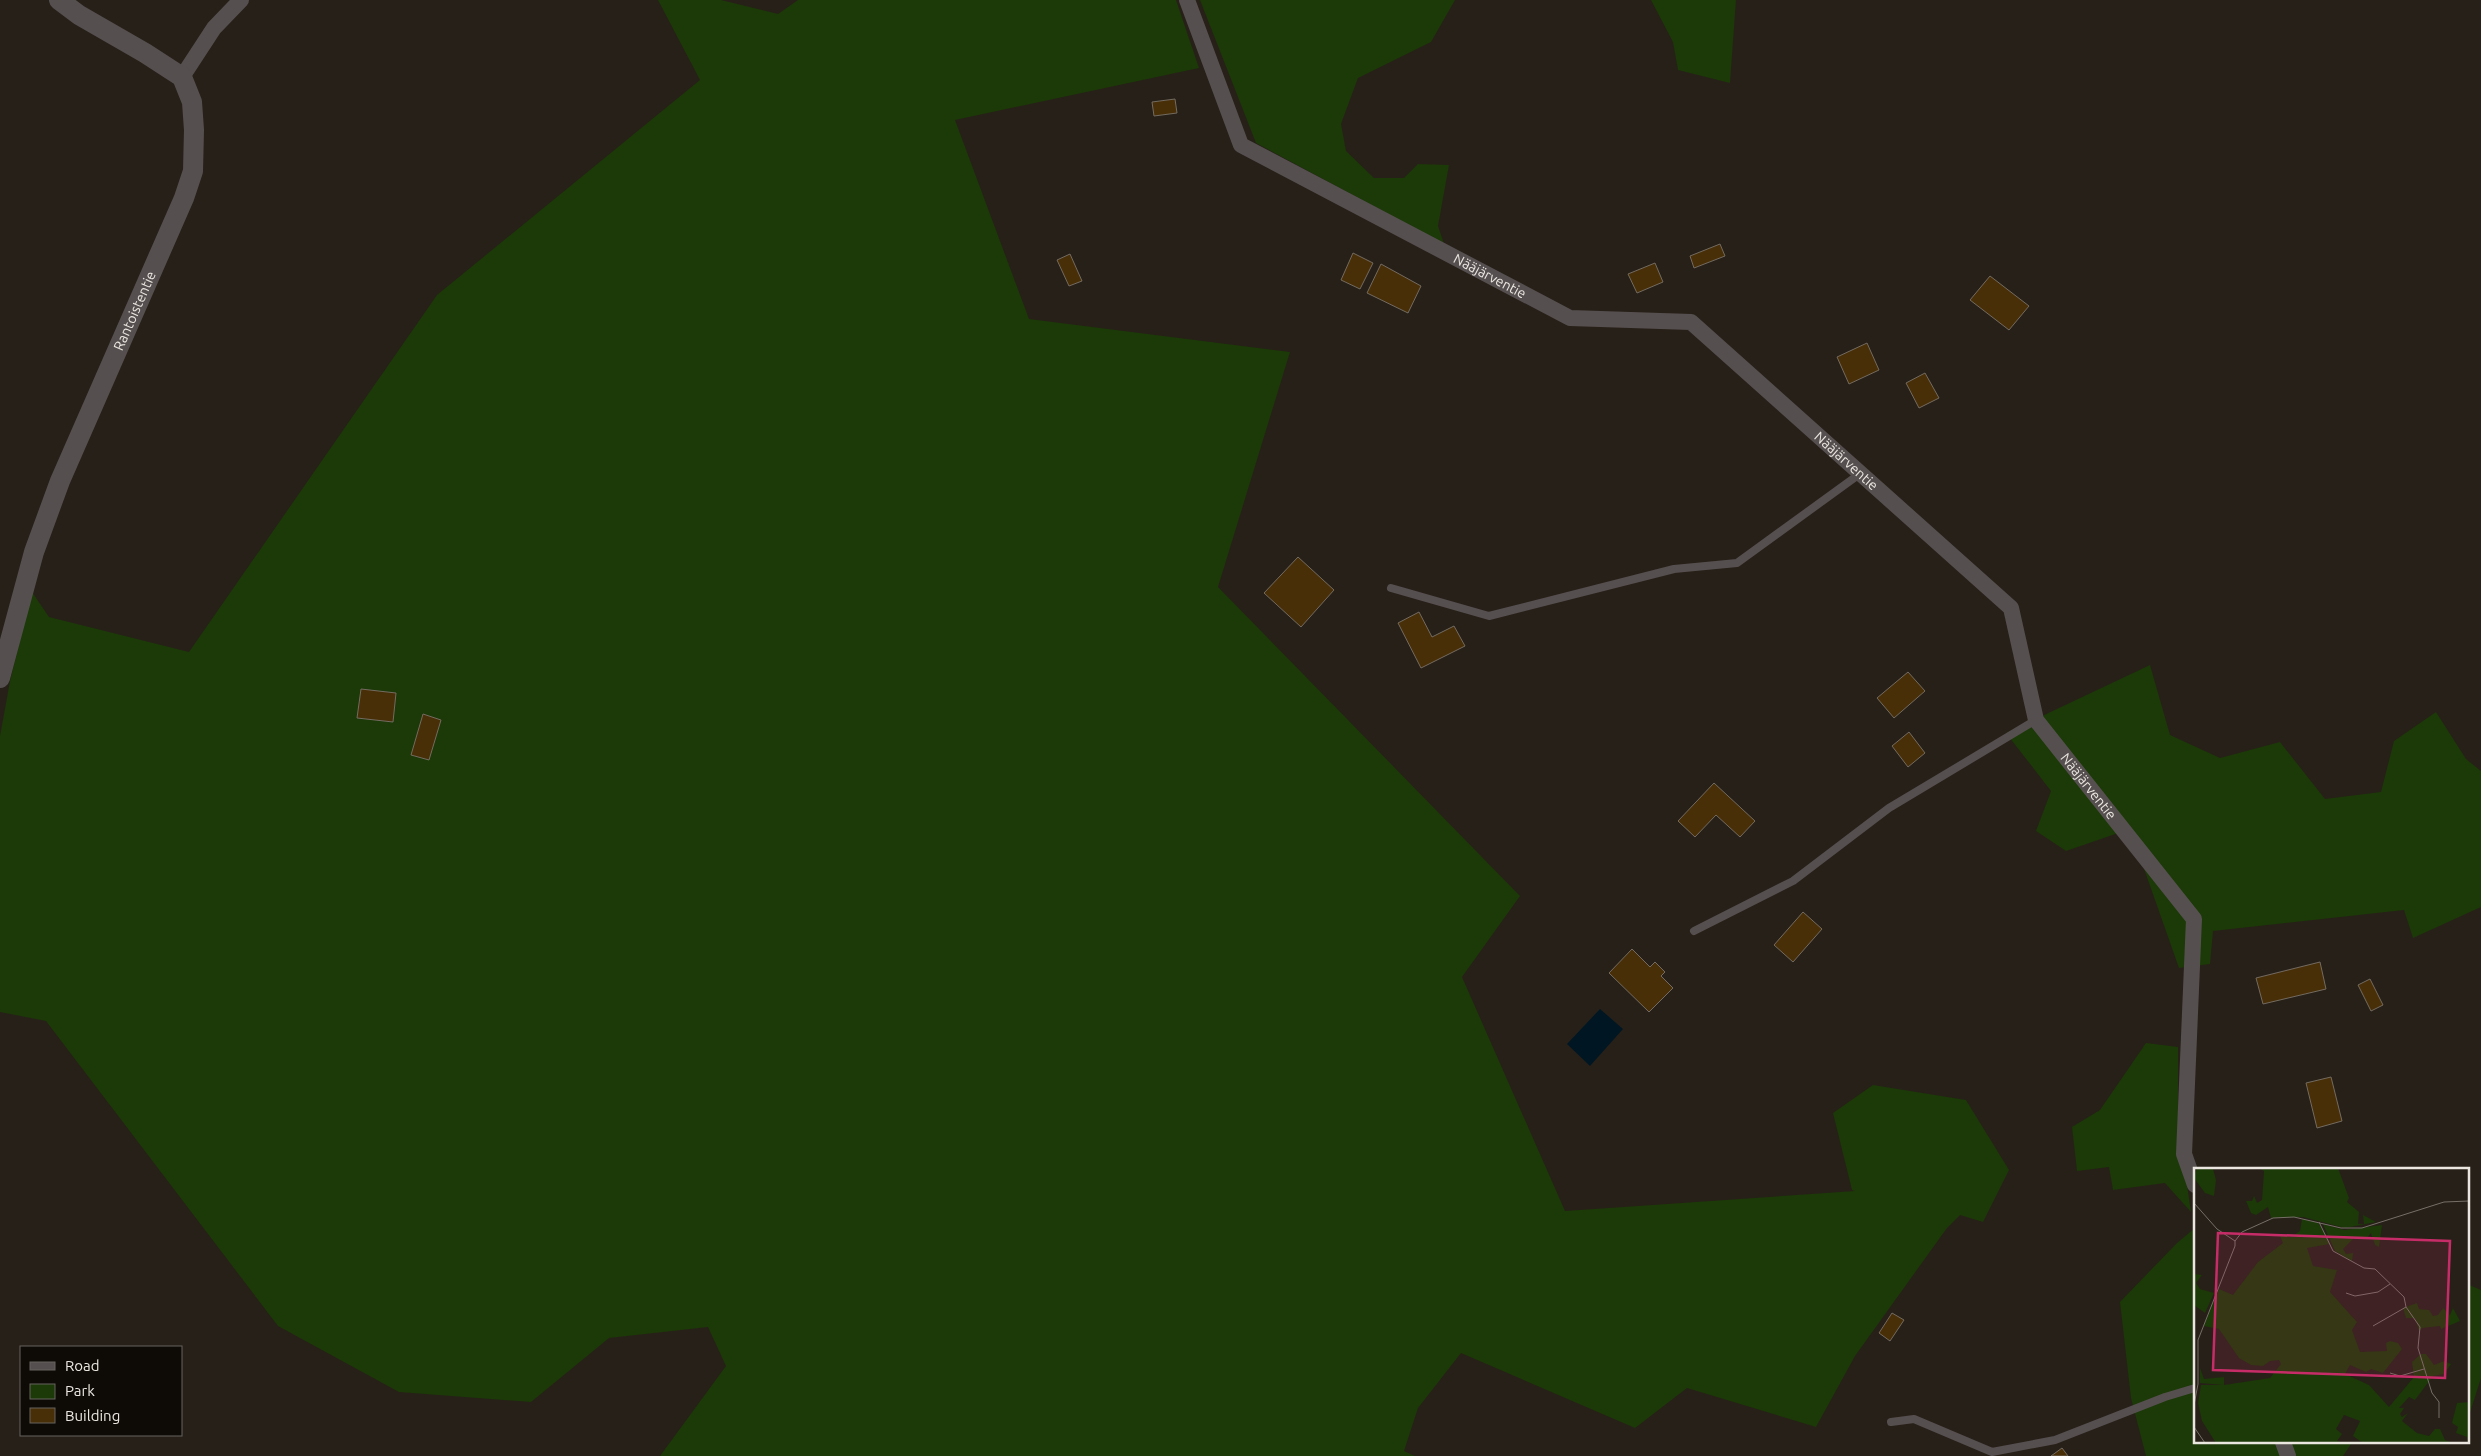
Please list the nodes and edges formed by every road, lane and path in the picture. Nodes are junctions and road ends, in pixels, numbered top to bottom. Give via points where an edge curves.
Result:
1 (59, 0) edge
2 (241, 0) edge
3 (1187, 0) edge
4 (182, 78) junction
5 (1861, 473) junction
6 (1390, 588) dead end
7 (0, 678) edge
8 (2036, 720) junction
9 (1694, 931) dead end
10 (2194, 1181) edge
11 (2194, 1388) edge
12 (1891, 1422) dead end
13 (2284, 1444) edge
14 (2288, 1456) edge

1 - 4 street
2 - 4 street via 214,28
3 - 5 street, Nääjärventie via 1241,145 1570,318 1691,322
4 - 7 street, Rantoistentie via 192,102 193,171 60,481 34,552
5 - 6 lane via 1737,563 1674,569 1489,616
5 - 8 street, Nääjärventie via 2011,608
8 - 9 lane via 1888,808 1793,881
8 - 10 street, Nääjärventie via 2194,919 2184,1154
11 - 12 lane via 2055,1440 1992,1452 1914,1419
13 - 14 street

